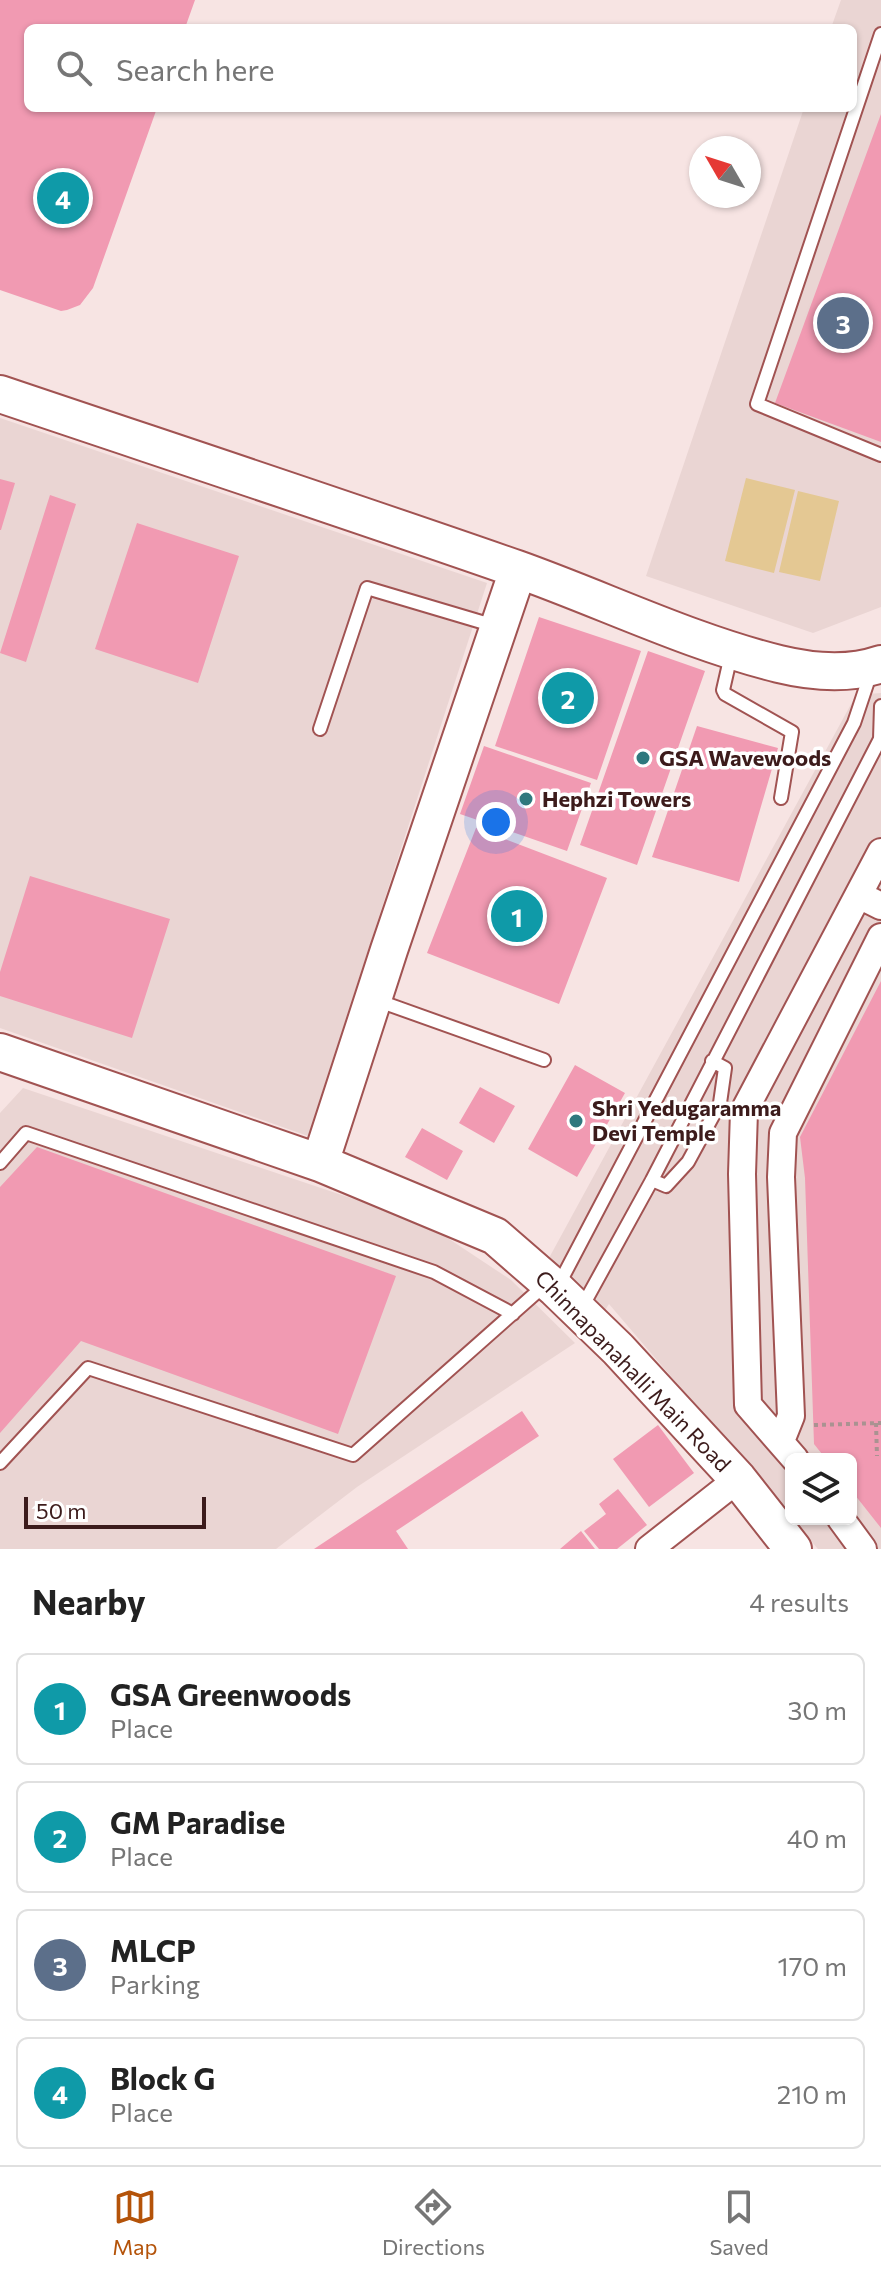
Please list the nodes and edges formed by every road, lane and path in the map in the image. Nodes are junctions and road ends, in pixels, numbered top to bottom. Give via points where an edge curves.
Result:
1 (881, 34) edge
2 (857, 106) edge
3 (855, 112) edge
4 (0, 394) edge
5 (881, 455) edge
6 (518, 570) junction
7 (498, 627) junction
8 (732, 650) junction
9 (876, 668) edge
10 (881, 706) edge
11 (320, 729) dead end
12 (781, 798) dead end
13 (881, 852) edge
14 (870, 900) edge
15 (881, 937) edge
16 (373, 999) junction
17 (4, 1059) edge
18 (544, 1060) dead end
19 (712, 1061) junction
20 (0, 1163) edge
21 (320, 1163) junction
22 (742, 1174) junction
23 (781, 1177) junction
24 (652, 1180) junction
25 (562, 1294) junction
26 (513, 1314) junction
27 (879, 1423) edge
28 (808, 1425) dead end
29 (788, 1450) edge
30 (877, 1456) dead end
31 (0, 1463) edge
32 (738, 1479) junction
33 (845, 1525) edge
34 (659, 1546) edge
35 (793, 1549) edge
36 (863, 1549) edge

1 - 2 lane
3 - 5 lane via 757,404
4 - 6 street
6 - 7 street
6 - 8 street
7 - 11 lane via 367,588
7 - 16 street
8 - 9 street via 812,670
8 - 12 lane via 725,694 792,732
9 - 25 lane via 854,723
10 - 19 lane via 880,739
13 - 14 street
14 - 22 street via 744,1111
15 - 23 street via 783,1133
16 - 18 lane
16 - 21 street
17 - 21 street, Chinnapanahalli Main Road
19 - 24 lane
19 - 24 lane via 725,1068 720,1103 688,1162 666,1186
20 - 26 lane via 26,1133 434,1272
21 - 25 street, Chinnapanahalli Main Road via 495,1236
22 - 23 street
22 - 29 street via 748,1405
23 - 29 street
24 - 25 lane
25 - 26 lane
25 - 32 street, Chinnapanahalli Main Road
26 - 31 lane via 353,1455 88,1368
27 - 28 path
27 - 30 path
32 - 34 street
32 - 35 street, Chinnapanahalli Main Road
33 - 36 street

